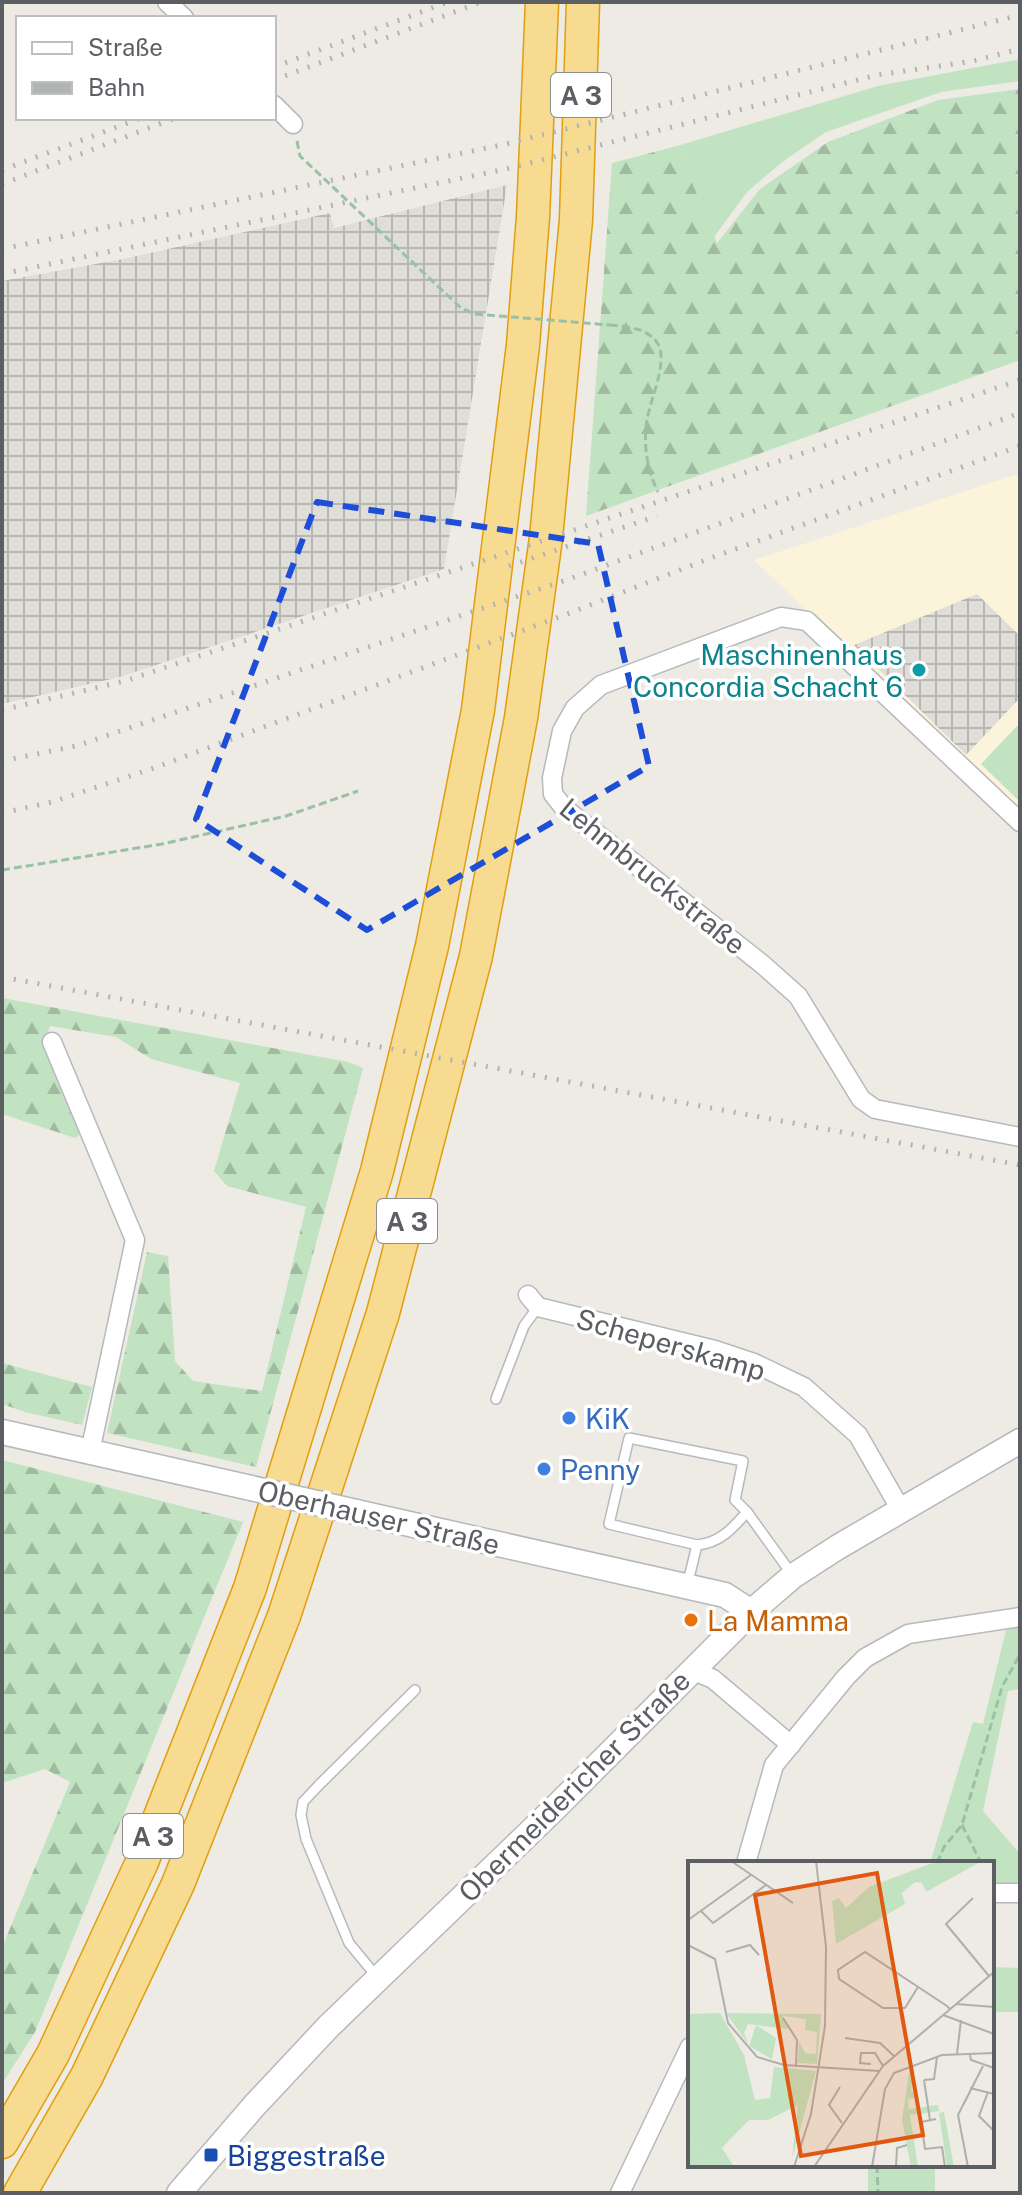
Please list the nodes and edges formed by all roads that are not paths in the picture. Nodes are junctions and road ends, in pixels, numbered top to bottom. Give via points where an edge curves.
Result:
1 (167, 2) edge
2 (542, 2) edge
3 (583, 2) edge
4 (182, 16) edge
5 (276, 107) edge
6 (293, 124) road end
7 (1020, 822) edge
8 (52, 1042) dead end
9 (1020, 1137) edge
10 (533, 1301) joint
11 (496, 1399) dead end
12 (2, 1432) edge
13 (1020, 1441) edge
14 (90, 1452) junction
15 (901, 1510) junction
16 (747, 1512) junction
17 (697, 1545) junction
18 (793, 1576) junction
19 (687, 1586) junction
20 (751, 1612) junction
21 (1020, 1617) edge
22 (692, 1670) junction
23 (415, 1690) dead end
24 (791, 1745) junction
25 (747, 1861) edge
26 (994, 1893) edge
27 (1020, 1893) edge
28 (378, 1978) junction
29 (688, 2051) edge
30 (2, 2142) edge
31 (20, 2193) edge
32 (179, 2193) edge
33 (620, 2193) edge

1 - 4 street
2 - 30 highway, A 3 via 523,345 478,710 432,946 377,1171 250,1588 142,1862 53,2054
3 - 31 highway, A 3 via 576,220 546,538 521,718 458,1028 383,1313 284,1616 178,1884 87,2076
5 - 6 street
7 - 9 street, Lehmbruckstraße via 807,621 781,617 601,685 575,708 562,731 552,778 553,794 564,808 798,996 861,1099 875,1109
8 - 14 street via 135,1240
10 - 11 lane
10 - 15 street, Scheperskamp via 715,1350 804,1387 858,1435
12 - 14 main road, Oberhauser Straße
13 - 15 main road, Obermeidericher Straße
14 - 19 main road, Oberhauser Straße, bridge
15 - 18 main road, Obermeidericher Straße
16 - 17 lane via 711,1544
16 - 17 lane via 735,1500 743,1461 629,1438 609,1524
16 - 18 lane
17 - 19 lane
18 - 20 main road, Obermeidericher Straße
19 - 20 main road, Oberhauser Straße via 725,1595
20 - 22 main road, Obermeidericher Straße
21 - 24 street via 926,1630 889,1642 855,1667
22 - 24 street via 713,1679
22 - 28 main road, Obermeidericher Straße
23 - 28 lane via 303,1802 301,1815 349,1943
24 - 25 street via 774,1765
26 - 27 street
28 - 32 main road, Obermeidericher Straße via 264,2095
29 - 33 street

